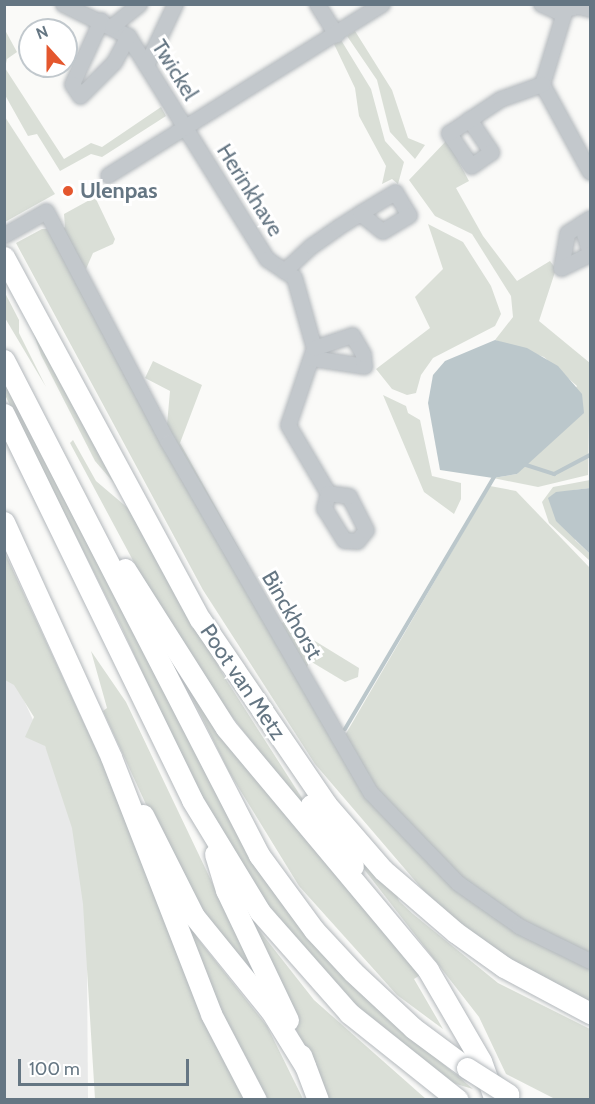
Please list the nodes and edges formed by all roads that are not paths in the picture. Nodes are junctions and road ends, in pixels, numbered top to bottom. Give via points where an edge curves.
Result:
1 (63, 4) edge
2 (140, 4) edge
3 (175, 4) edge
4 (317, 4) edge
5 (382, 4) edge
6 (541, 4) edge
7 (571, 7) edge
8 (591, 9) edge
9 (107, 23) junction
10 (336, 35) junction
11 (128, 36) junction
12 (146, 65) junction
13 (542, 84) junction
14 (469, 119) dead end
15 (185, 128) junction
16 (591, 172) edge
17 (108, 175) dead end
18 (360, 213) dead end
19 (586, 221) edge
20 (4, 235) edge
21 (591, 254) edge
22 (4, 257) edge
23 (284, 271) junction
24 (4, 360) edge
25 (4, 414) edge
26 (328, 493) dead end
27 (73, 494) junction
28 (4, 522) edge
29 (231, 669) junction
30 (111, 757) junction
31 (205, 824) junction
32 (374, 902) junction
33 (591, 961) edge
34 (591, 1013) edge
35 (305, 1066) junction
36 (507, 1098) edge
37 (256, 1100) edge
38 (318, 1100) edge
39 (458, 1100) edge

1 - 9 street, Twickel
2 - 9 street
3 - 12 street
4 - 10 street
5 - 10 street
6 - 7 street
7 - 8 street
7 - 13 street
9 - 11 street, Twickel
9 - 11 street, Twickel via 72,84 80,96 114,62
10 - 15 street
11 - 12 street, Twickel
12 - 15 street, Twickel
13 - 14 street via 500,99
13 - 16 street
15 - 17 street
15 - 23 street, Herinkhave via 267,259
18 - 23 street, Herinkhave via 311,246
19 - 21 street
19 - 21 street via 567,233 561,268
20 - 33 street, Binckhorst via 46,211 174,453 371,793 458,883 519,926
22 - 29 highway, Poot van Metz via 161,550
23 - 26 street, Herinkhave via 298,287 313,353 288,425
24 - 27 highway
25 - 31 highway
27 - 32 highway via 100,527 226,728 330,857
27 - 36 highway, bridge via 259,855 314,930 353,972 404,1020
28 - 30 highway
29 - 32 highway via 296,782
29 - 34 highway, Poot van Metz via 326,804 383,870 504,967
30 - 35 highway via 194,916 271,1011
30 - 37 highway via 211,1014
31 - 35 highway via 226,890 291,1026
31 - 39 highway via 260,912 326,989 395,1054
32 - 36 highway via 446,998
35 - 38 highway

